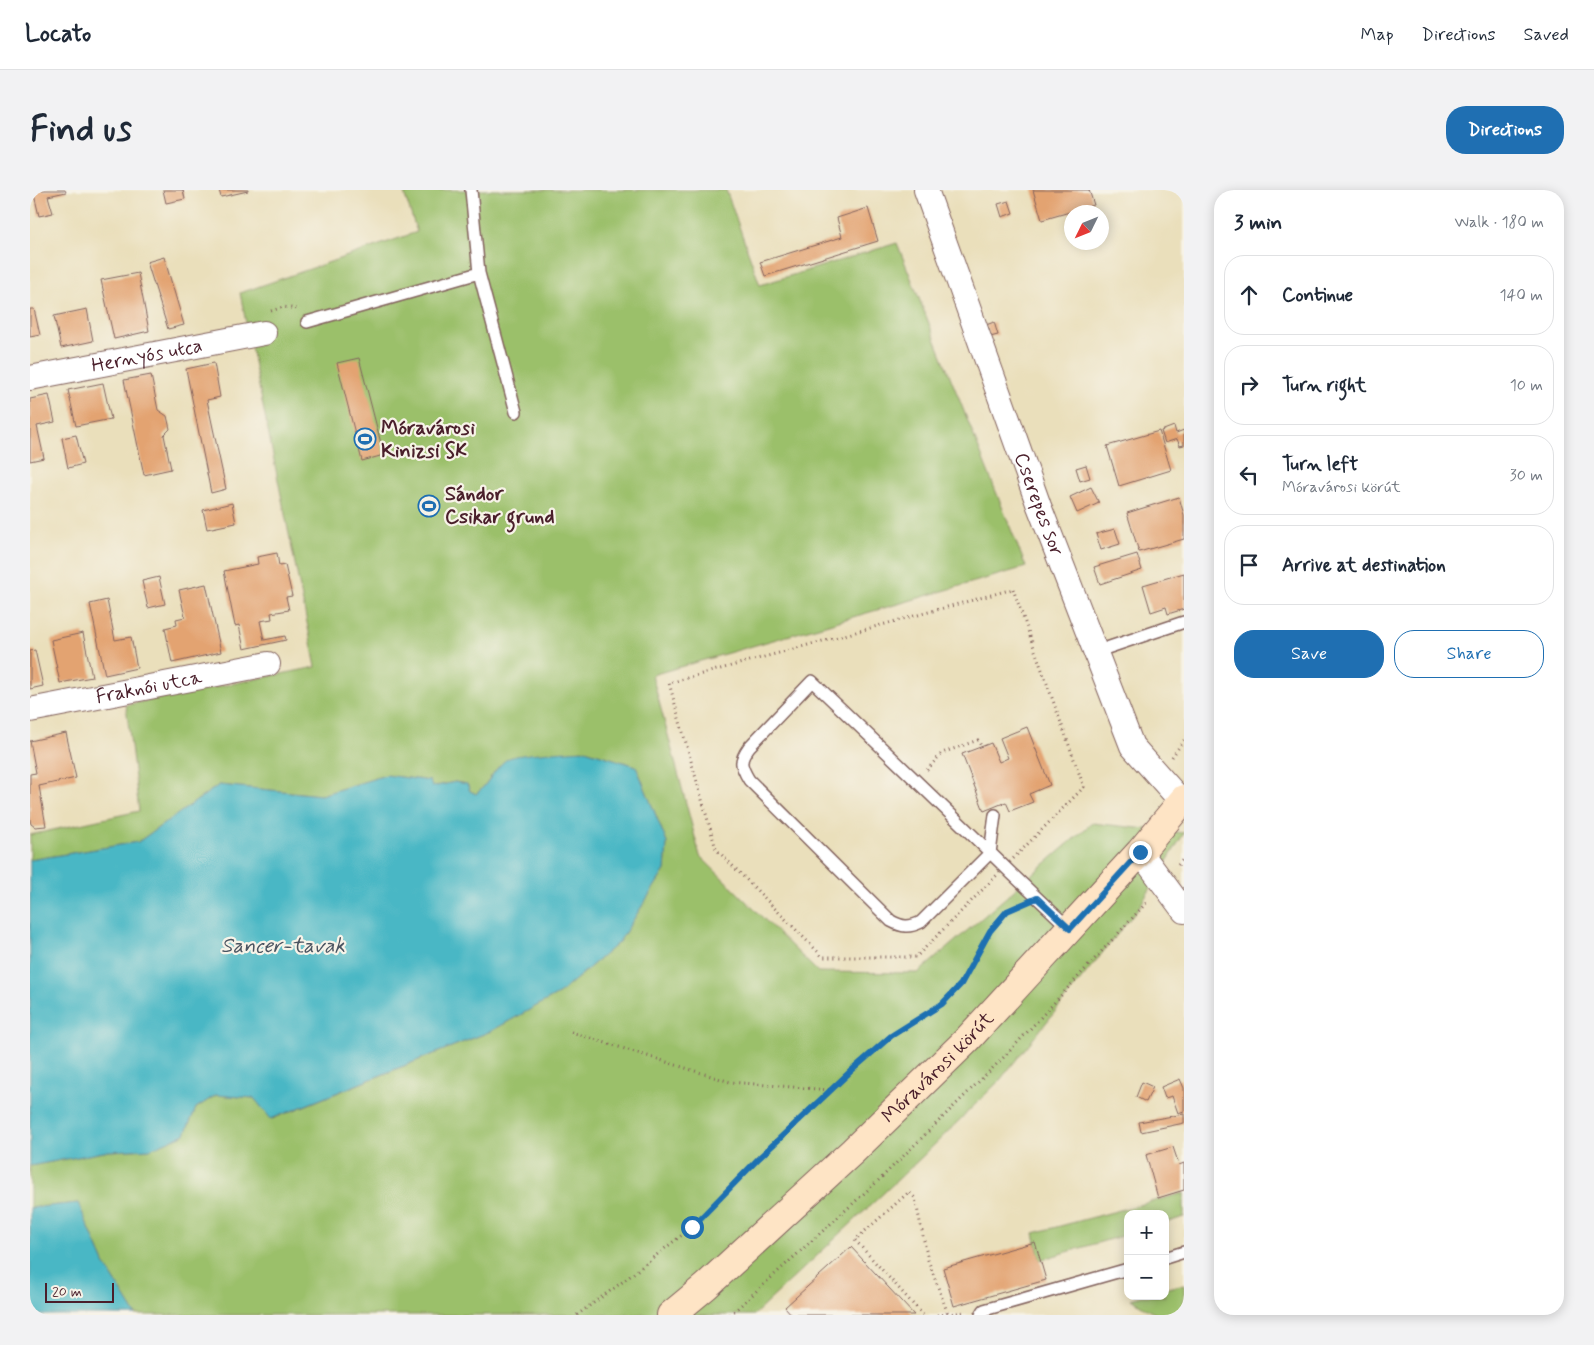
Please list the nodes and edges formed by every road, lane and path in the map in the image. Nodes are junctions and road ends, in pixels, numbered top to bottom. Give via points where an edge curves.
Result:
1 (471, 190) edge
2 (926, 190) edge
3 (479, 273) junction
4 (307, 322) dead end
5 (264, 333) dead end
6 (30, 378) edge
7 (516, 412) dead end
8 (1184, 622) edge
9 (1096, 652) junction
10 (268, 664) dead end
11 (30, 710) edge
12 (981, 746) dead end
13 (916, 781) junction
14 (1183, 800) edge
15 (995, 815) dead end
16 (1140, 852) junction
17 (990, 853) junction
18 (1184, 858) edge
19 (1163, 883) junction
20 (1037, 898) junction
21 (1184, 911) edge
22 (1070, 929) junction
23 (571, 1032) dead end
24 (831, 1090) junction
25 (1184, 1252) edge
26 (1169, 1257) edge
27 (1124, 1269) edge
28 (577, 1315) edge
29 (671, 1315) edge
30 (730, 1315) edge
31 (923, 1315) edge
32 (937, 1315) edge
33 (981, 1315) edge

1 - 3 lane
2 - 9 street, Cserepes sor via 1039,506
3 - 4 lane
3 - 7 lane
5 - 6 street, Hernyós utca
8 - 9 lane
9 - 14 street, Cserepes sor via 1132,746
10 - 11 street, Fraknói utca
12 - 13 path via 978,740 942,753
13 - 17 lane
13 - 17 lane via 812,681 742,756 741,768 749,780 891,921 901,927 921,922
14 - 16 main road, Móravárosi körút
15 - 17 lane
16 - 19 street
16 - 22 main road, Móravárosi körút
17 - 20 lane
18 - 19 path
19 - 21 street
19 - 30 path via 1007,1054 880,1178
20 - 22 lane
20 - 24 path via 1007,911 990,931 961,984 942,1004 891,1036
22 - 29 main road, Móravárosi körút via 966,1041 853,1151
23 - 24 path via 730,1082
24 - 28 path via 692,1227
25 - 26 lane
27 - 33 lane via 984,1310
31 - 32 path via 855,1240 909,1192 915,1198 928,1260 948,1314

